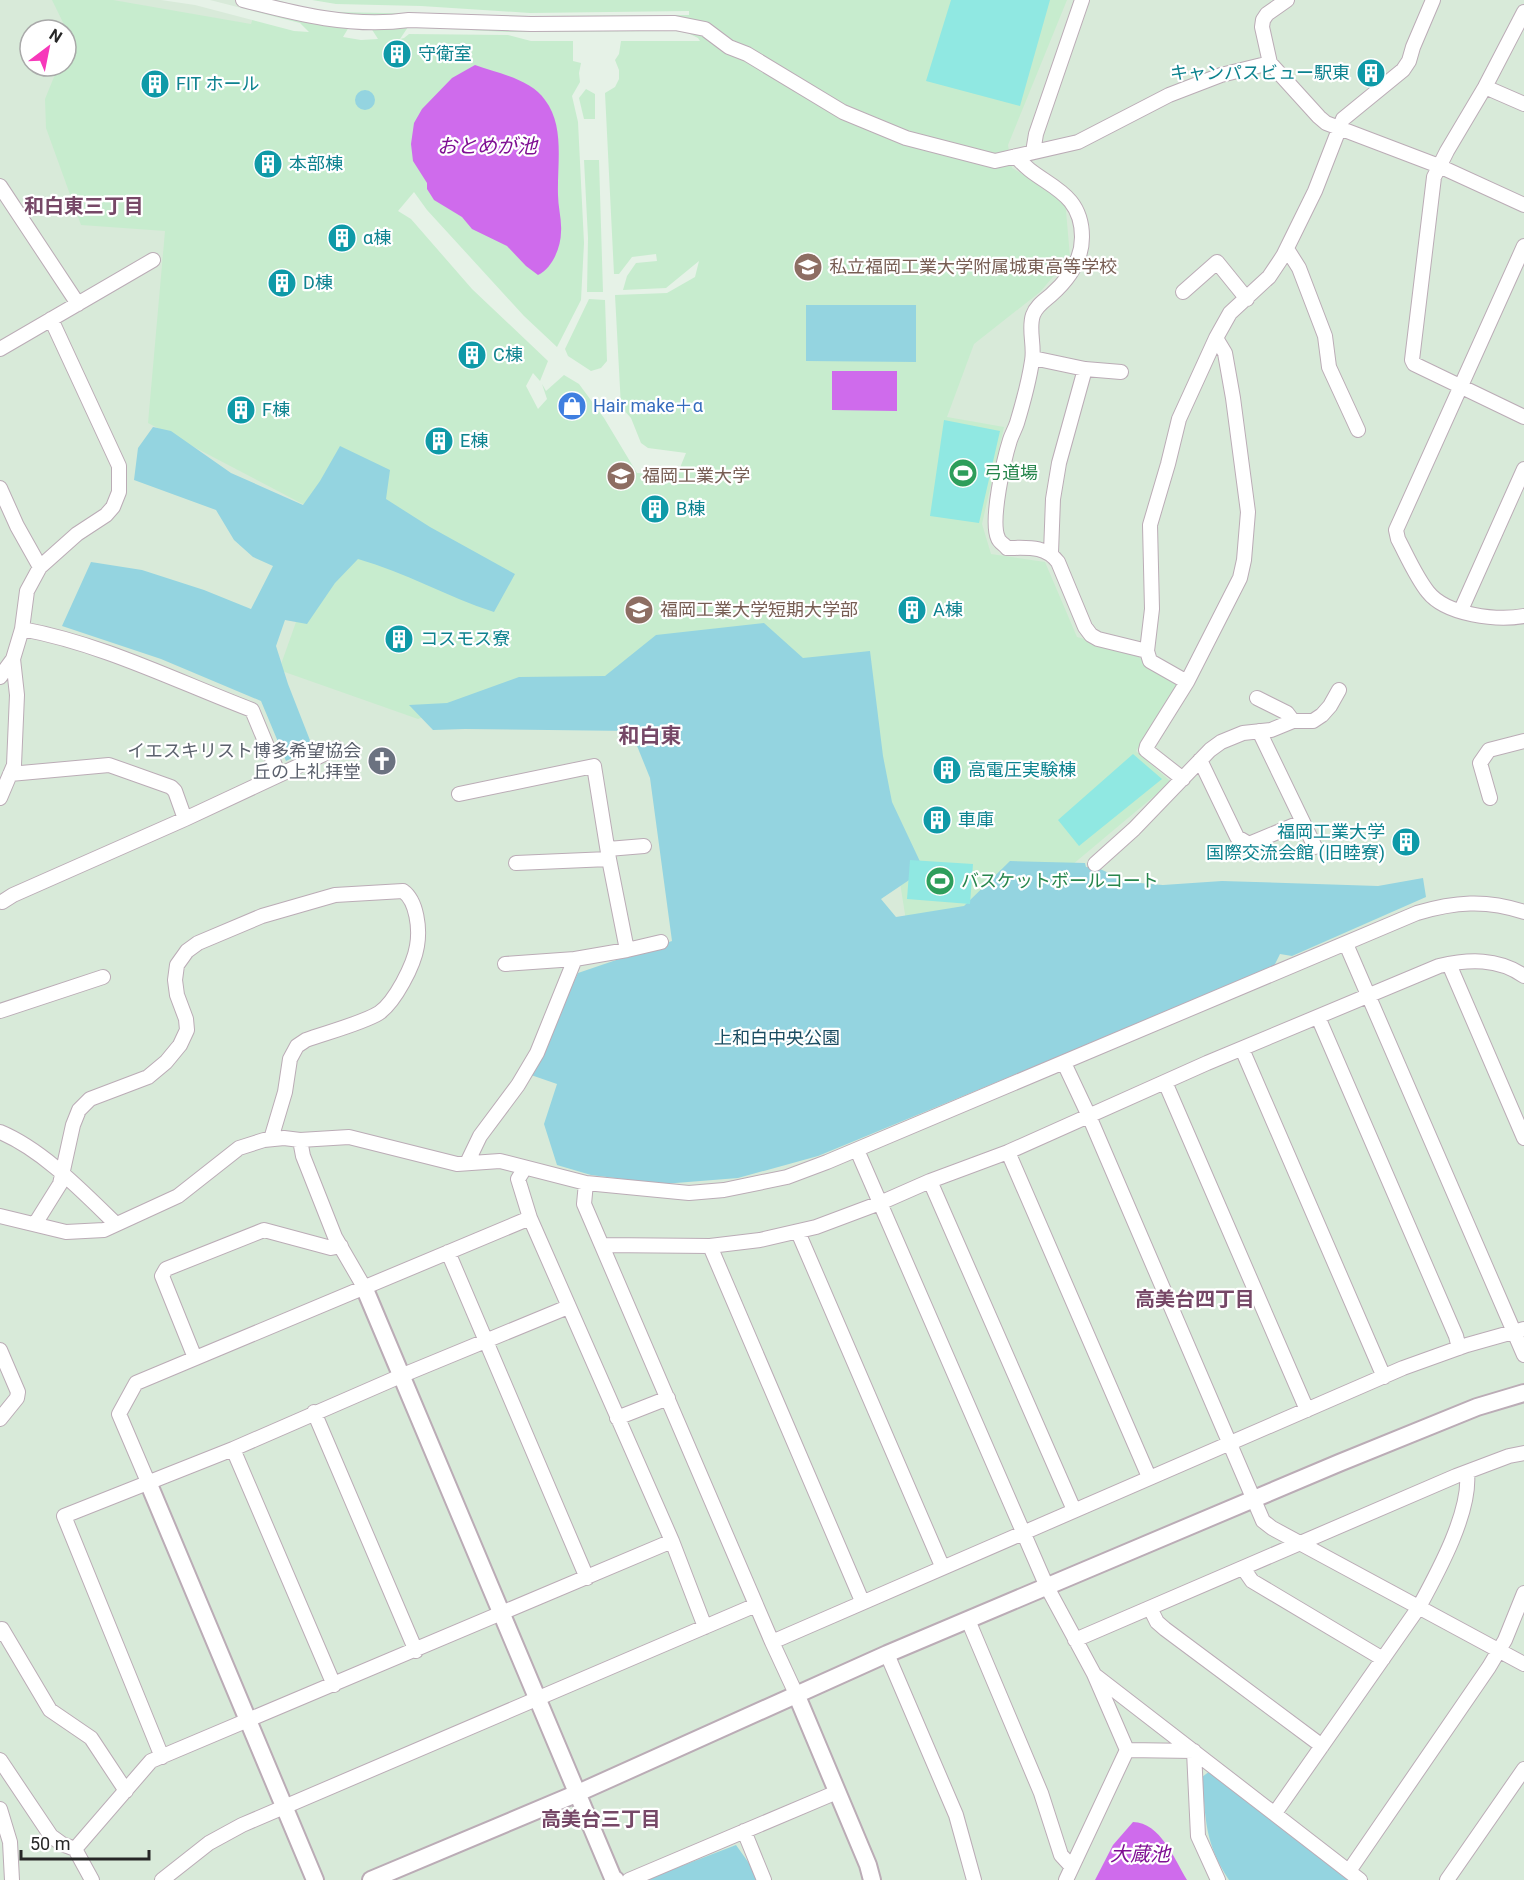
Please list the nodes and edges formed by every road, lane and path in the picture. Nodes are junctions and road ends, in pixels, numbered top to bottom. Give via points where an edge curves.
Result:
1 (243, 0) edge
2 (1082, 0) edge
3 (1287, 0) edge
4 (1433, 0) edge
5 (1524, 12) edge
6 (1270, 63) junction
7 (1485, 87) junction
8 (1524, 104) edge
9 (1340, 128) junction
10 (1033, 152) junction
11 (1016, 156) junction
12 (1439, 166) junction
13 (0, 186) edge
14 (1524, 205) edge
15 (1524, 246) edge
16 (1287, 249) junction
17 (153, 260) dead end
18 (1183, 292) dead end
19 (1247, 298) junction
20 (78, 304) junction
21 (51, 320) junction
22 (1216, 338) junction
23 (0, 349) edge
24 (1033, 358) junction
25 (1085, 369) junction
26 (1121, 372) dead end
27 (1461, 387) junction
28 (1524, 417) edge
29 (1358, 430) dead end
30 (1524, 469) edge
31 (0, 488) edge
32 (1051, 553) junction
33 (40, 567) junction
34 (1461, 610) junction
35 (1524, 616) edge
36 (22, 629) junction
37 (1147, 651) junction
38 (13, 659) junction
39 (0, 677) edge
40 (1187, 682) junction
41 (1339, 690) dead end
42 (1257, 698) dead end
43 (1293, 722) junction
44 (1259, 731) junction
45 (1524, 741) edge
46 (337, 748) dead end
47 (1200, 760) junction
48 (10, 774) junction
49 (279, 775) junction
50 (1183, 779) junction
51 (459, 794) dead end
52 (0, 798) edge
53 (1491, 798) dead end
54 (185, 819) junction
55 (1302, 822) junction
56 (644, 846) dead end
57 (1315, 847) dead end
58 (608, 854) junction
59 (516, 863) dead end
60 (1095, 864) dead end
61 (1, 903) edge
62 (1524, 912) edge
63 (662, 942) dead end
64 (1346, 944) junction
65 (627, 950) junction
66 (575, 959) junction
67 (505, 964) dead end
68 (1449, 964) junction
69 (1524, 976) edge
70 (103, 977) dead end
71 (1368, 996) junction
72 (0, 1011) edge
73 (1318, 1017) junction
74 (1242, 1049) junction
75 (1064, 1063) junction
76 (1165, 1082) junction
77 (1089, 1116) junction
78 (0, 1132) edge
79 (1524, 1138) edge
80 (271, 1139) junction
81 (300, 1140) junction
82 (857, 1150) junction
83 (1008, 1152) junction
84 (467, 1163) junction
85 (525, 1168) junction
86 (63, 1175) junction
87 (930, 1181) junction
88 (586, 1183) junction
89 (880, 1203) junction
90 (0, 1216) edge
91 (530, 1218) junction
92 (35, 1224) junction
93 (116, 1224) junction
94 (798, 1232) junction
95 (602, 1245) junction
96 (340, 1246) junction
97 (710, 1246) junction
98 (448, 1252) junction
99 (364, 1287) junction
100 (568, 1307) junction
101 (1519, 1331) edge
102 (486, 1341) junction
103 (1459, 1348) junction
104 (0, 1350) edge
105 (1524, 1355) edge
106 (195, 1358) junction
107 (403, 1375) junction
108 (1384, 1377) junction
109 (1524, 1393) edge
110 (668, 1398) junction
111 (1306, 1410) junction
112 (314, 1412) junction
113 (617, 1418) junction
114 (0, 1419) edge
115 (1229, 1443) junction
116 (233, 1449) junction
117 (1524, 1453) edge
118 (1467, 1473) junction
119 (1149, 1478) junction
120 (148, 1482) junction
121 (1253, 1500) junction
122 (1074, 1510) junction
123 (1023, 1532) junction
124 (672, 1541) junction
125 (1300, 1543) junction
126 (942, 1566) junction
127 (1243, 1568) junction
128 (587, 1578) junction
129 (1047, 1587) junction
130 (1524, 1593) edge
131 (862, 1601) junction
132 (756, 1605) junction
133 (1419, 1607) junction
134 (1150, 1608) junction
135 (503, 1614) junction
136 (968, 1620) junction
137 (705, 1627) junction
138 (0, 1634) edge
139 (1075, 1640) junction
140 (772, 1642) junction
141 (1499, 1650) junction
142 (416, 1651) junction
143 (887, 1654) junction
144 (1383, 1659) junction
145 (1524, 1664) edge
146 (1094, 1674) junction
147 (334, 1685) junction
148 (797, 1696) junction
149 (538, 1698) junction
150 (249, 1721) junction
151 (1322, 1746) junction
152 (1127, 1750) junction
153 (1194, 1751) junction
154 (162, 1757) junction
155 (0, 1760) edge
156 (1524, 1769) edge
157 (126, 1791) junction
158 (837, 1792) junction
159 (578, 1793) junction
160 (285, 1806) junction
161 (0, 1809) edge
162 (1275, 1814) junction
163 (744, 1832) junction
164 (75, 1849) junction
165 (1349, 1870) junction
166 (1069, 1874) edge
167 (12, 1880) edge
168 (92, 1880) edge
169 (162, 1880) edge
170 (315, 1880) edge
171 (371, 1880) edge
172 (616, 1880) edge
173 (629, 1880) edge
174 (764, 1880) edge
175 (872, 1880) edge
176 (974, 1880) edge
177 (1218, 1880) edge
178 (1360, 1880) edge
179 (1447, 1880) edge

1 - 11 street via 343,21 675,23 705,29 729,47 843,112 906,138 995,161
2 - 10 street
3 - 6 street via 1263,20
4 - 9 street via 1409,61 1343,119
5 - 7 street
6 - 9 street via 1319,117
6 - 10 street via 1221,75 1078,141
7 - 8 street
7 - 12 street
9 - 12 street
9 - 16 street
10 - 11 street
11 - 24 street via 1071,201 1082,236 1072,272 1037,307 1032,318
12 - 14 street
12 - 27 street via 1434,177 1412,360
13 - 20 street
15 - 27 street
16 - 19 street via 1269,277
16 - 29 street via 1299,268 1325,336 1329,367
17 - 20 street
18 - 19 street via 1217,261
19 - 22 street via 1230,313
20 - 21 street
21 - 23 street
21 - 33 street via 119,466 119,492 106,515 77,534
22 - 37 street via 1179,419 1150,525 1152,609
22 - 40 street via 1225,353 1248,513 1240,578
24 - 25 street
24 - 32 street via 994,515 998,539 1007,548
25 - 26 street
25 - 32 street via 1059,463
27 - 28 street
27 - 34 street via 1396,530 1428,593
30 - 34 street
31 - 33 street
32 - 37 street via 1091,635
33 - 36 street via 27,591
34 - 35 street via 1509,619
36 - 38 street
36 - 49 street via 121,657 252,710
37 - 40 street via 1150,661
38 - 39 street
38 - 48 street via 17,695 14,765
40 - 50 street via 1146,746
41 - 43 street via 1322,715 1313,721
42 - 43 street via 1287,713
43 - 44 street
44 - 47 street via 1221,742
44 - 55 street
45 - 53 street via 1490,750 1480,763
46 - 49 street
47 - 50 street
47 - 55 street via 1242,842 1249,844
48 - 52 street
48 - 54 street via 109,765 171,787
49 - 54 street
50 - 60 street
51 - 58 street via 594,766
54 - 61 street
55 - 57 street
56 - 58 street
58 - 59 street
58 - 65 street
62 - 64 street via 1493,904 1444,905
63 - 65 street
64 - 71 street
64 - 75 street
65 - 66 street
66 - 67 street
66 - 84 street via 537,1053 480,1136
68 - 69 street via 1496,963
68 - 71 street
68 - 79 street
70 - 72 street
71 - 73 street
71 - 101 street
73 - 74 street
73 - 103 street
74 - 76 street
74 - 108 street
75 - 77 street
75 - 82 street
76 - 77 street
76 - 111 street
77 - 83 street
77 - 115 street
78 - 86 street via 23,1144
80 - 81 street
80 - 86 street via 290,1059 297,1046 378,1013 391,1002 408,971 417,946 417,923 410,896 403,891 335,895 262,916 187,951 177,965 175,980 187,1030 180,1045 148,1077 90,1099 80,1110
80 - 93 street via 239,1148 178,1196
81 - 84 street via 349,1137 457,1164
81 - 96 street
82 - 88 street via 787,1177 724,1190 689,1192
82 - 89 street
83 - 87 street
83 - 119 street
84 - 85 street via 500,1161
85 - 88 street
85 - 91 street via 518,1179
86 - 92 street
86 - 93 street
87 - 89 street
87 - 122 street
88 - 95 street via 584,1204
89 - 94 street
89 - 123 street
90 - 92 street
91 - 98 street
91 - 100 street
92 - 93 street via 66,1232 105,1230
94 - 97 street
94 - 126 street
95 - 97 street
95 - 110 street
96 - 99 street
96 - 106 street via 331,1248 264,1230 166,1269 162,1276
97 - 131 street
98 - 99 street
98 - 102 street
99 - 106 street
99 - 107 street
100 - 102 street
100 - 113 street
101 - 103 street
101 - 105 street
102 - 107 street
102 - 128 street
103 - 108 street
104 - 114 street via 18,1392
106 - 120 street via 136,1383 119,1414
107 - 112 street
107 - 135 street
108 - 111 street
109 - 121 street via 1478,1407
110 - 113 street
110 - 132 street
111 - 115 street
112 - 116 street
112 - 142 street
113 - 124 street
115 - 119 street
115 - 121 street
116 - 120 street
116 - 147 street
117 - 118 street
118 - 125 street
118 - 133 street via 1463,1511
119 - 122 street
120 - 150 street
120 - 154 street via 64,1516
121 - 125 street via 1263,1521
121 - 129 street
122 - 123 street
123 - 126 street
123 - 129 street
124 - 128 street
124 - 137 street
125 - 127 street
125 - 133 street
126 - 131 street
127 - 134 street
127 - 144 street via 1252,1581
128 - 135 street
129 - 136 street
129 - 139 street
130 - 141 street
131 - 140 street
132 - 137 street
132 - 140 street
133 - 141 street
133 - 144 street
134 - 139 street
134 - 151 street via 1165,1629
135 - 142 street
135 - 149 street
136 - 143 street
136 - 166 street via 1041,1792
137 - 149 street
138 - 157 street via 2,1629 50,1710 91,1738
139 - 146 street
140 - 148 street
141 - 145 street
141 - 165 street
142 - 147 street
143 - 148 street
143 - 176 street via 956,1815
144 - 151 street
146 - 152 street
146 - 153 street
147 - 150 street
148 - 158 street
148 - 159 street
149 - 159 street
149 - 160 street
150 - 154 street
150 - 160 street
151 - 162 street
152 - 153 street
152 - 166 street
153 - 162 street
153 - 177 street via 1198,1836
154 - 157 street via 151,1761
155 - 164 street via 51,1836
156 - 179 street
157 - 164 street
158 - 163 street
158 - 175 street
159 - 171 street
159 - 172 street
160 - 169 street via 209,1844
160 - 170 street
161 - 167 street via 10,1842
162 - 165 street
163 - 173 street
163 - 174 street
164 - 168 street
165 - 178 street

